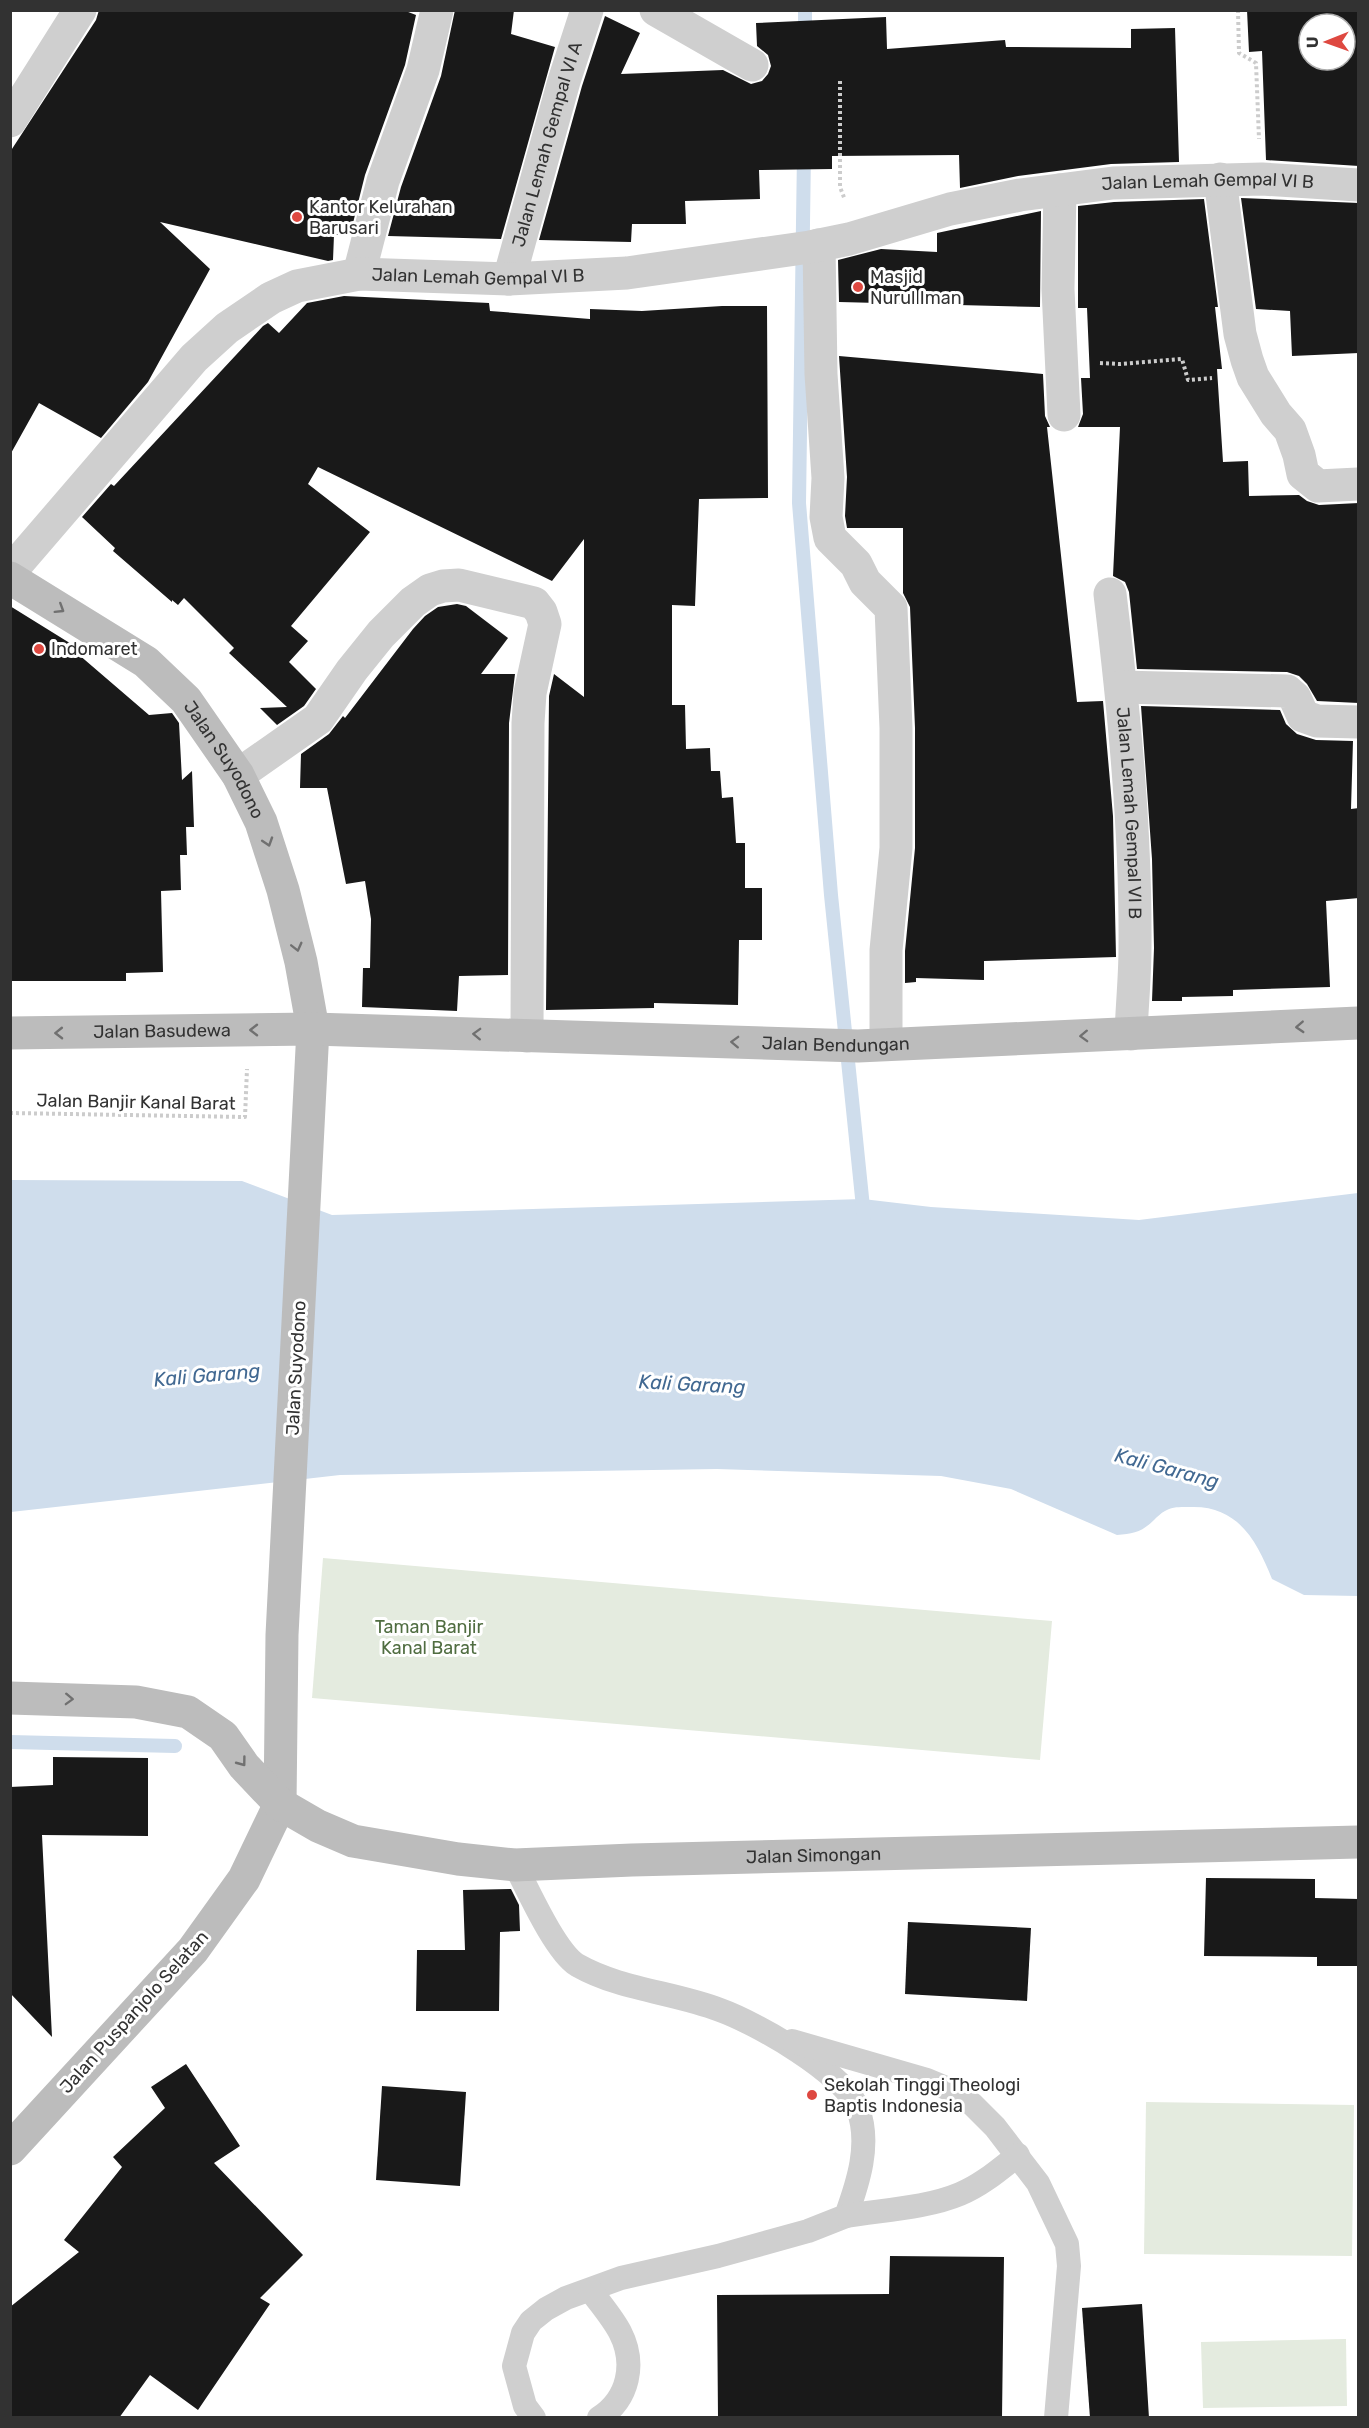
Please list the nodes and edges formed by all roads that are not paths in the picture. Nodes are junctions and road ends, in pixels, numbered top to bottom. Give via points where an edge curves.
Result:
1 (80, 10) edge
2 (436, 10) edge
3 (587, 10) edge
4 (656, 10) edge
5 (752, 66) dead end
6 (10, 121) edge
7 (1220, 179) junction
8 (1359, 185) edge
9 (1059, 190) junction
10 (826, 244) junction
11 (359, 273) junction
12 (509, 279) junction
13 (1064, 415) dead end
14 (1359, 484) edge
15 (10, 572) edge
16 (10, 578) edge
17 (1110, 594) dead end
18 (1121, 687) junction
19 (1359, 723) edge
20 (238, 775) junction
21 (1359, 1023) edge
22 (313, 1029) junction
23 (10, 1034) edge
24 (1131, 1034) junction
25 (527, 1036) junction
26 (872, 1045) junction
27 (10, 1698) edge
28 (280, 1804) junction
29 (1359, 1842) edge
30 (515, 1865) junction
31 (776, 2036) junction
32 (10, 2149) edge
33 (1018, 2155) junction
34 (846, 2216) junction
35 (590, 2290) junction
36 (534, 2418) edge
37 (599, 2418) edge
38 (1056, 2418) edge

1 - 6 street
2 - 11 street via 423,70 383,181
3 - 12 street, Jalan Lemah Gempal VI A
4 - 5 street
7 - 8 street, Jalan Lemah Gempal VI B
7 - 9 street, Jalan Lemah Gempal VI B via 1113,183
7 - 14 street via 1240,334 1253,377 1290,430 1303,474 1318,486
9 - 10 street, Jalan Lemah Gempal VI B via 950,209
9 - 13 street via 1058,289
10 - 12 street, Jalan Lemah Gempal VI B via 627,273
10 - 26 street via 821,374 828,478 826,518 830,538 891,608 897,729 896,848
11 - 12 street, Jalan Lemah Gempal VI B
11 - 15 street, Jalan Lemah Gempal VI B via 297,286 271,298 227,328 194,358
16 -> 20 street, Jalan Suyodono via 146,662 186,700
17 - 18 street, Jalan Lemah Gempal VI B
18 - 19 street via 1287,691 1303,716 1317,721
18 - 24 street, Jalan Lemah Gempal VI B via 1134,880
20 -> 22 street, Jalan Suyodono via 261,822 283,890
20 - 25 street via 318,719 381,634 430,590 459,585 534,603 545,624 530,693 528,723
21 -> 24 street, Jalan Bendungan
22 -> 23 street, Jalan Basudewa
25 -> 22 street, Jalan Bendungan
22 - 28 street, Jalan Suyodono via 282,1635
24 -> 26 street, Jalan Bendungan
26 -> 25 street, Jalan Bendungan
27 -> 28 street, Jalan Simongan via 136,1702 188,1712 223,1736 244,1766
28 - 30 street, Jalan Simongan via 353,1841
28 - 32 street, Jalan Puspanjolo Selatan via 244,1879 193,1950
29 - 30 street, Jalan Simongan
30 - 31 lane via 556,1941 575,1964 633,1988 720,2010
31 - 33 lane via 951,2090 972,2104
31 - 34 lane via 843,2088 858,2108 862,2133 860,2175
33 - 34 lane via 961,2194 941,2201
33 - 38 lane via 1038,2183 1066,2244 1069,2266
34 - 35 lane via 808,2231 652,2269
35 - 36 lane via 546,2309 523,2333 514,2366 525,2406
35 - 37 lane via 620,2332 627,2355 625,2389 616,2404

